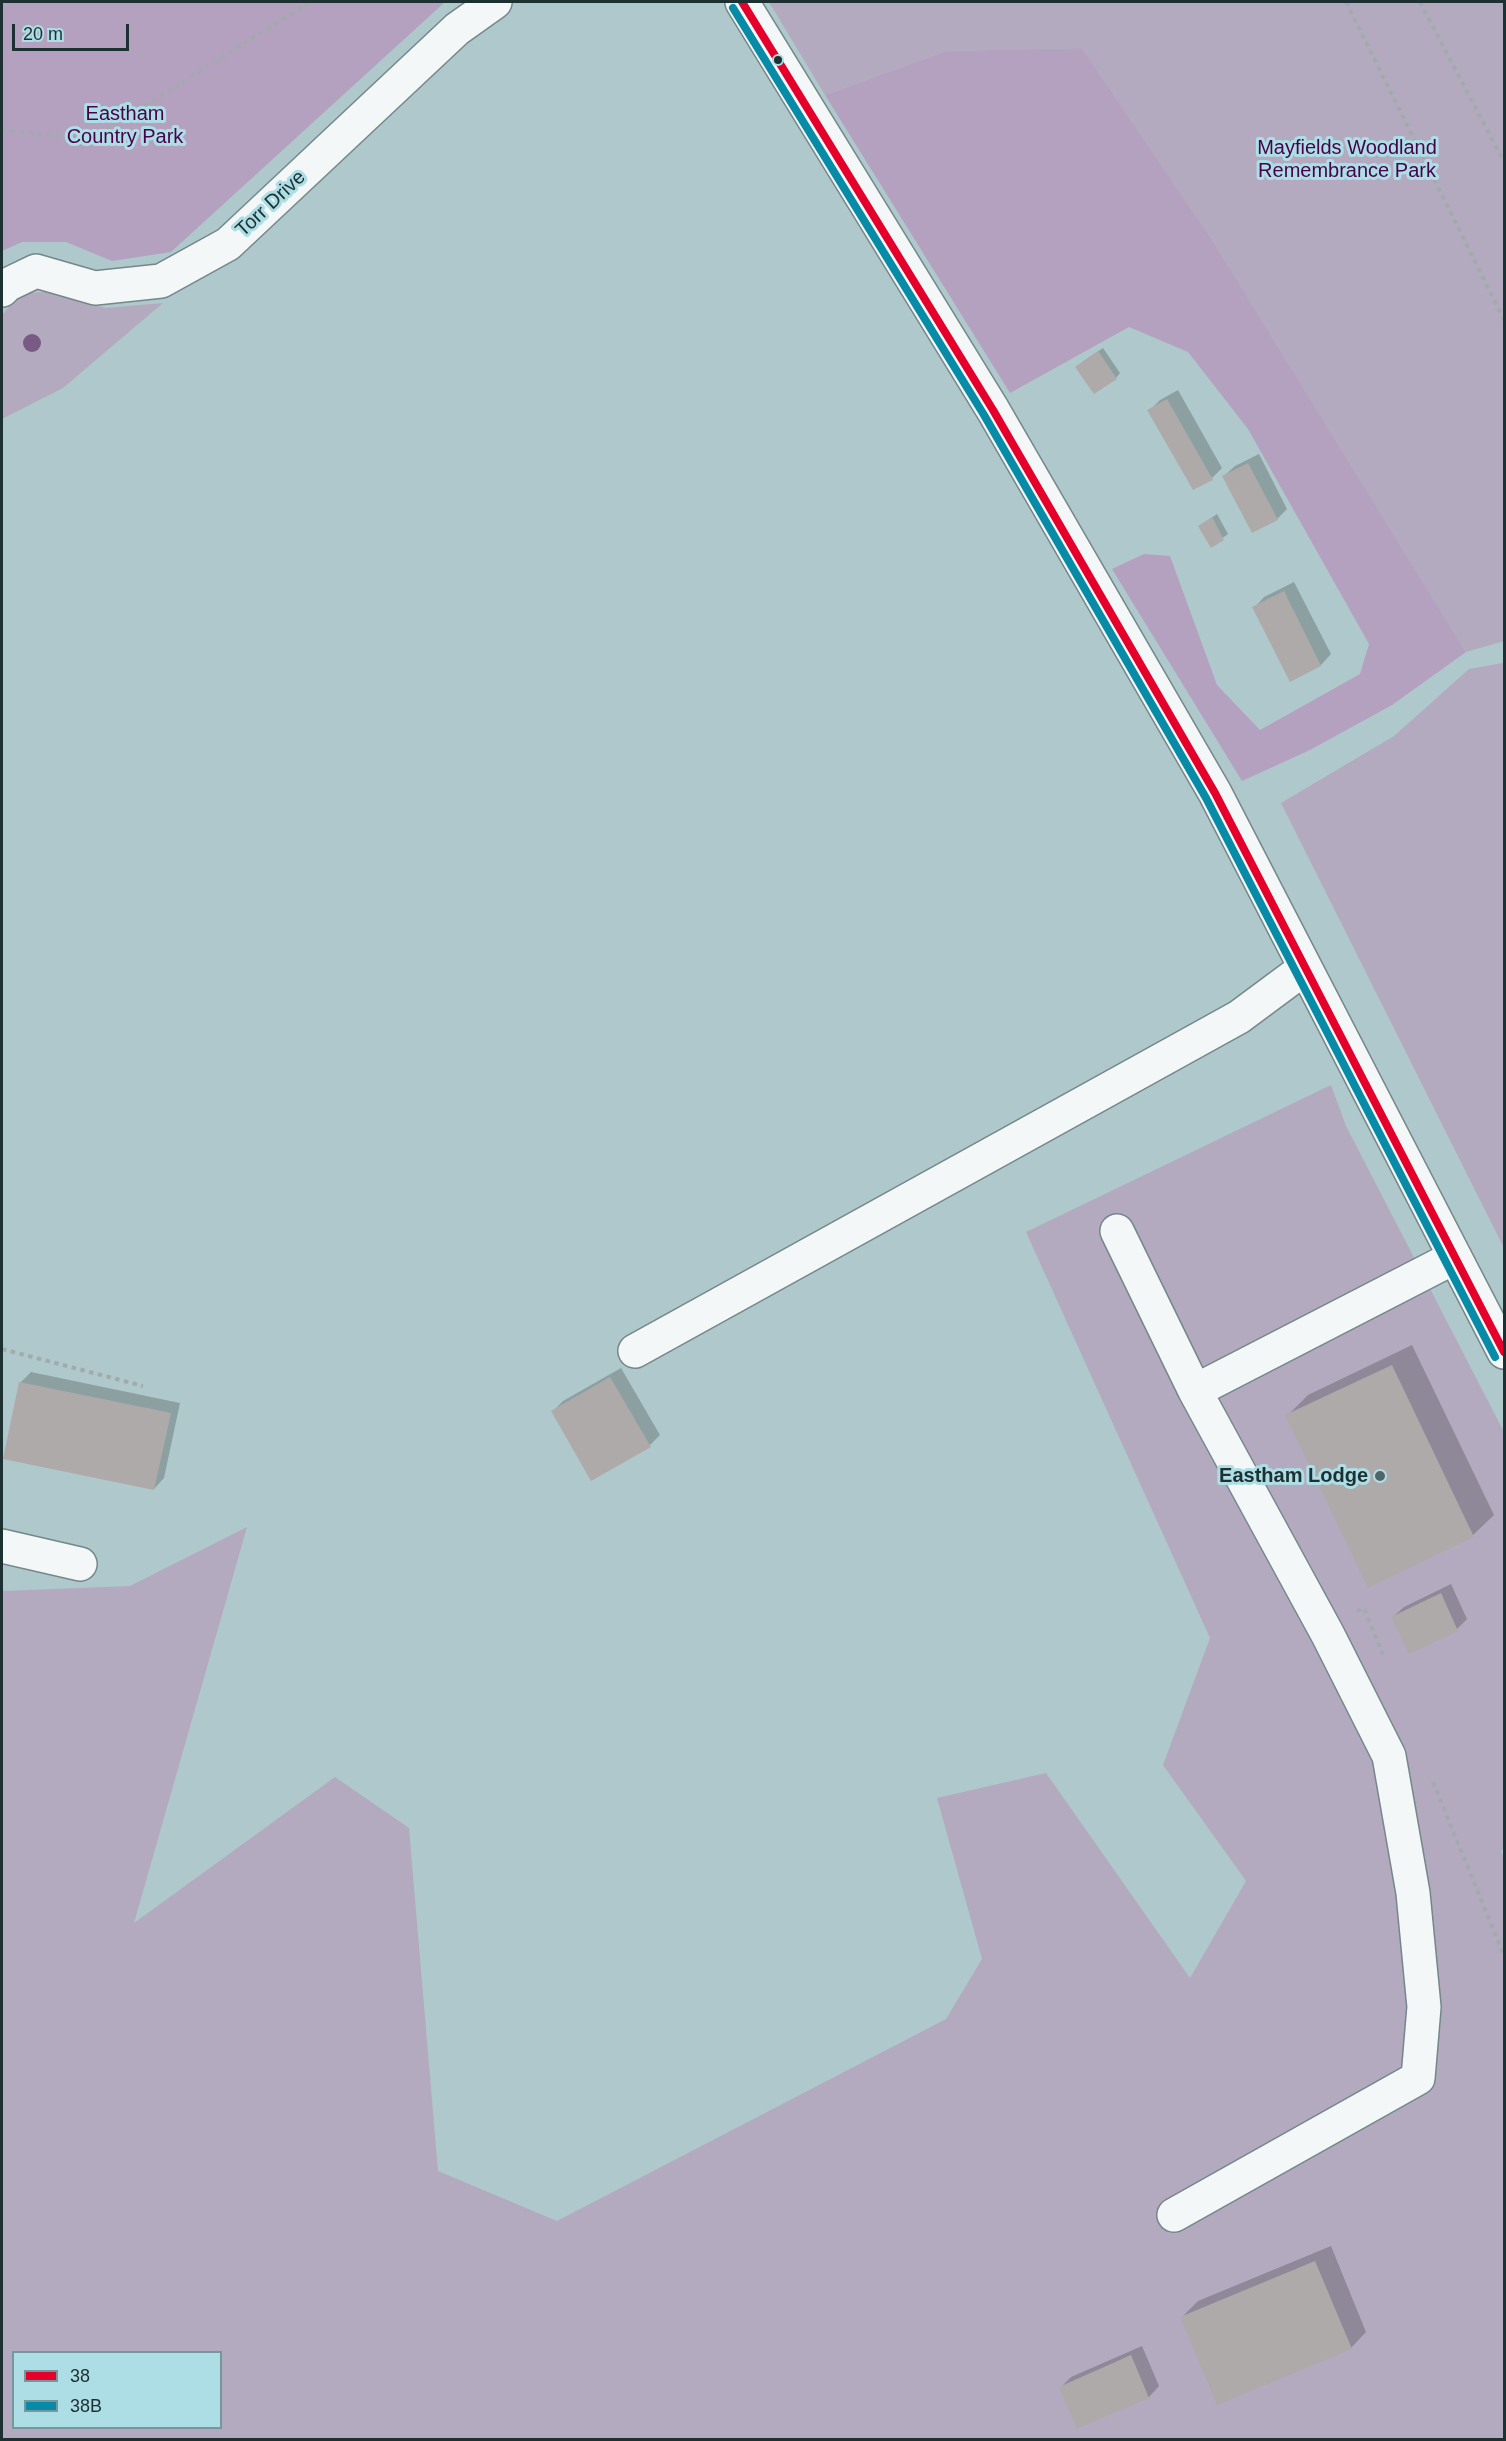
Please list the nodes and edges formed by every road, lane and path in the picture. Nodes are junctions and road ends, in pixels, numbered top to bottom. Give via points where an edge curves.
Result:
1 (310, 2) edge
2 (495, 2) edge
3 (742, 2) edge
4 (1346, 2) edge
5 (1420, 2) edge
6 (2, 130) edge
7 (1504, 162) edge
8 (2, 291) edge
9 (1504, 320) edge
10 (1305, 968) junction
11 (1117, 1231) dead end
12 (1455, 1257) junction
13 (2, 1349) edge
14 (635, 1350) dead end
15 (1504, 1352) edge
16 (143, 1386) dead end
17 (1195, 1391) junction
18 (2, 1546) edge
19 (80, 1564) dead end
20 (1174, 2215) dead end

1 - 6 path via 90,140
2 - 8 street, Torr Drive via 457,29 228,244 161,281 95,288 36,271
3 - 10 street via 999,421 1215,793
4 - 9 path
5 - 7 path
10 - 12 street
10 - 14 street via 1239,1017
11 - 17 street
12 - 15 street
12 - 17 street
13 - 16 path
17 - 20 street via 1389,1756 1413,1893 1424,2007 1418,2078
18 - 19 street

